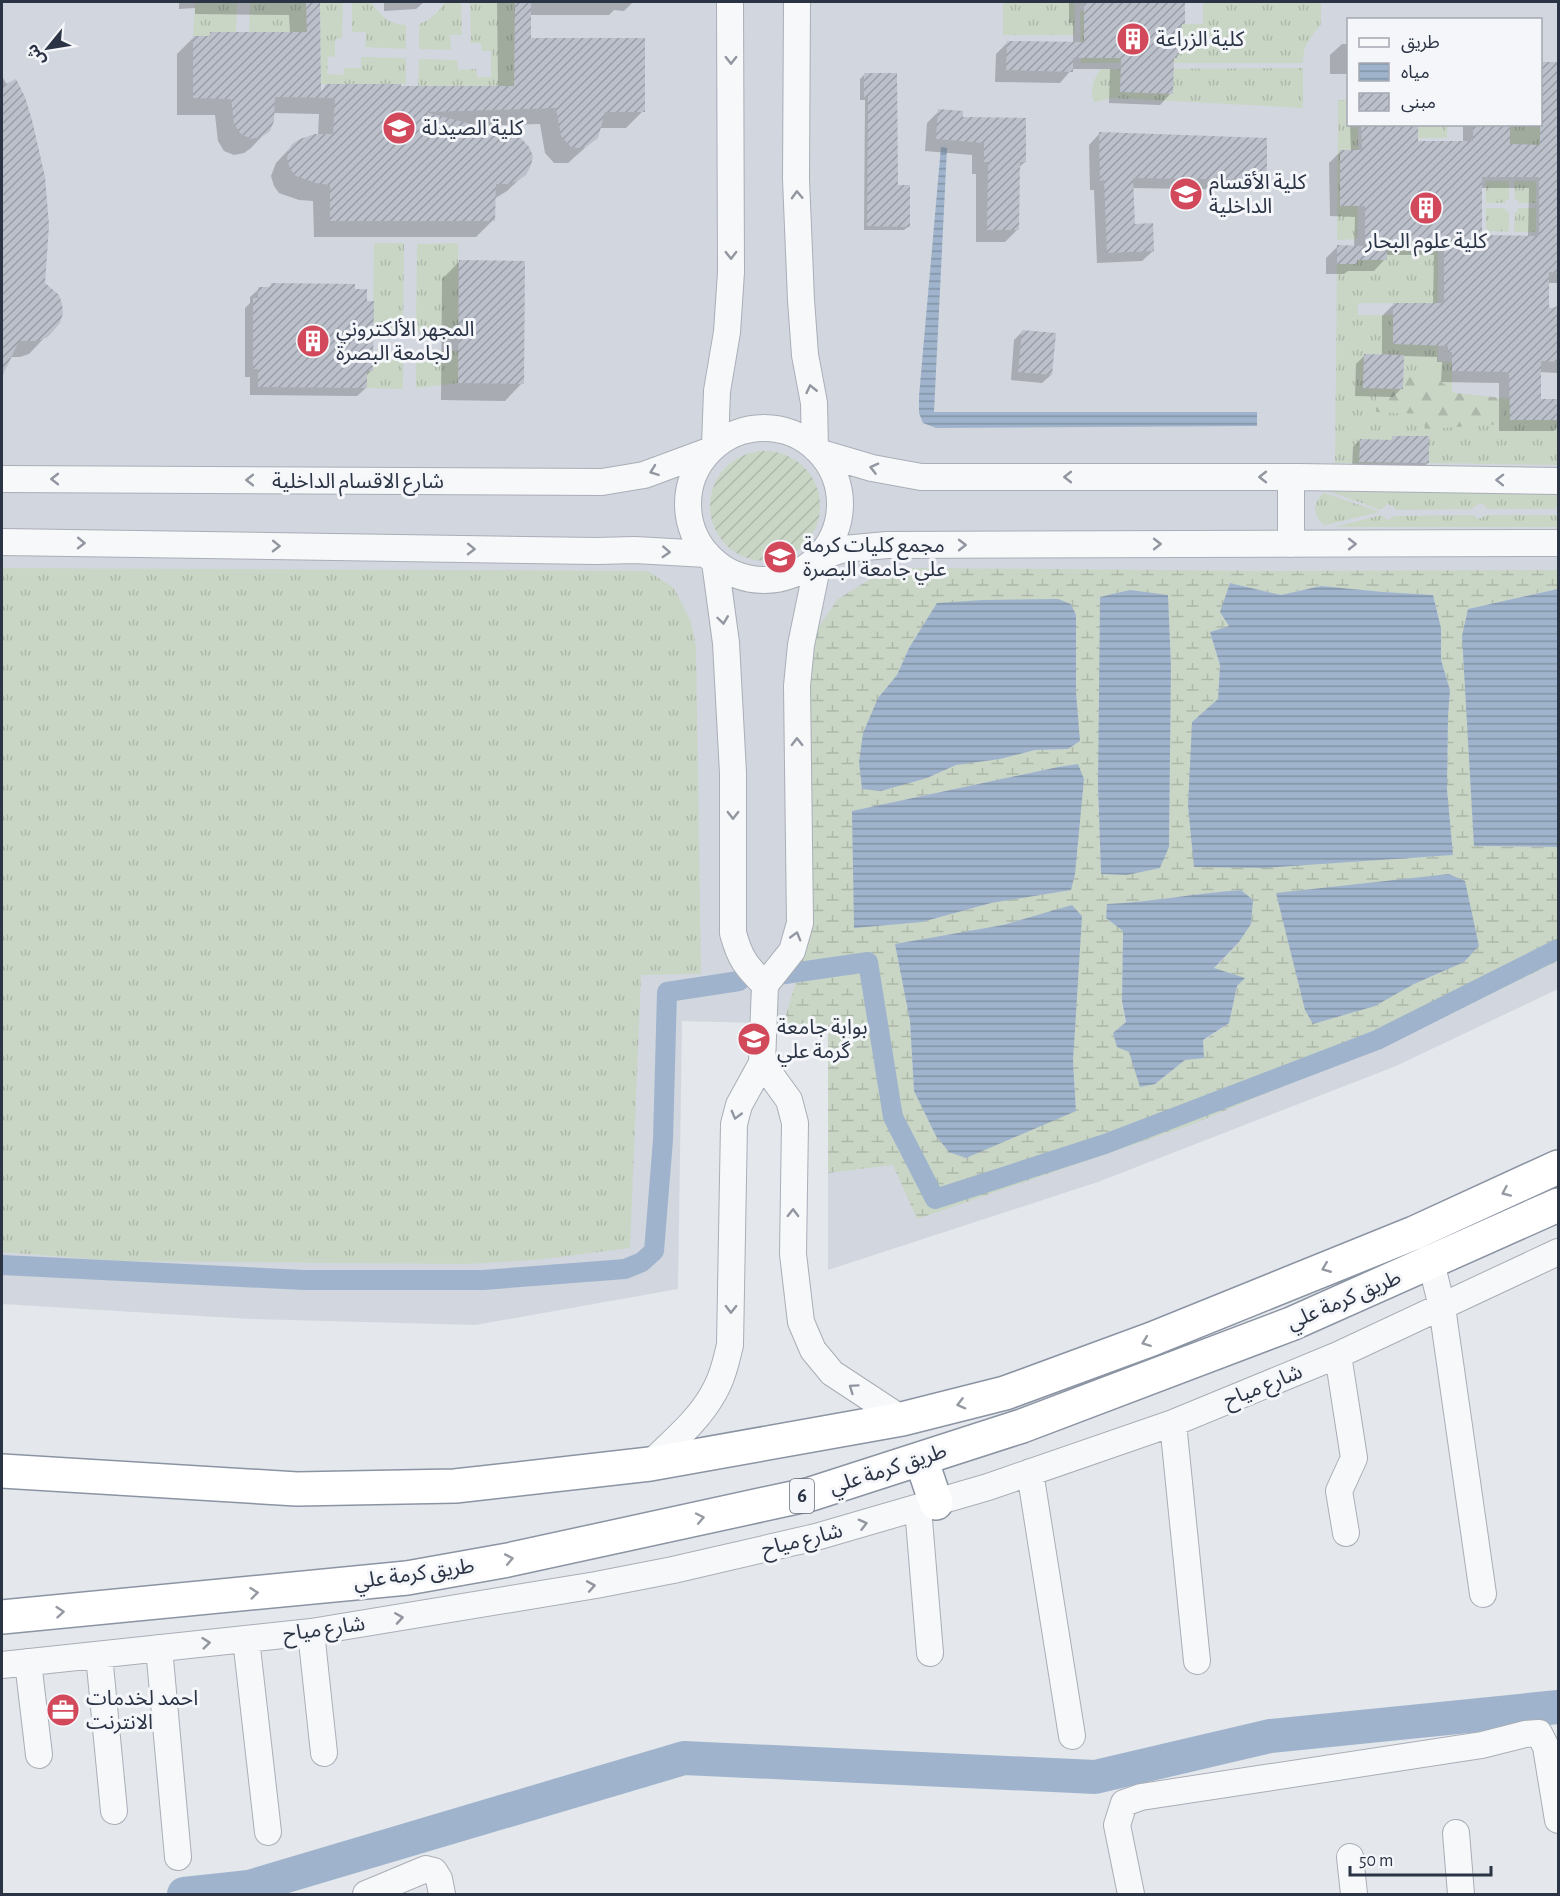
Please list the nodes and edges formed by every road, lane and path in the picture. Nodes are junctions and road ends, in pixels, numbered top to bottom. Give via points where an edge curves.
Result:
1 (730, 2) edge
2 (796, 2) edge
3 (712, 448) junction
4 (818, 450) junction
5 (1291, 477) junction
6 (2, 479) edge
7 (1558, 481) edge
8 (2, 542) edge
9 (1558, 543) edge
10 (1291, 544) junction
11 (820, 557) junction
12 (711, 558) junction
13 (765, 985) junction
14 (762, 1062) junction
15 (1558, 1167) edge
16 (1558, 1205) edge
17 (1558, 1252) edge
18 (1431, 1262) junction
19 (1442, 1307) junction
20 (1338, 1355) junction
21 (902, 1419) junction
22 (1173, 1423) junction
23 (921, 1459) junction
24 (650, 1464) junction
25 (2, 1471) edge
26 (1030, 1472) junction
27 (927, 1505) junction
28 (1346, 1533) dead end
29 (1483, 1594) dead end
30 (2, 1617) edge
31 (310, 1632) junction
32 (246, 1639) junction
33 (159, 1648) junction
34 (930, 1653) dead end
35 (99, 1655) junction
36 (1197, 1661) dead end
37 (28, 1662) junction
38 (2, 1665) edge
39 (1072, 1736) dead end
40 (324, 1753) dead end
41 (39, 1755) dead end
42 (114, 1811) dead end
43 (1558, 1820) edge
44 (268, 1833) dead end
45 (1456, 1833) dead end
46 (178, 1857) dead end
47 (1350, 1857) dead end
48 (366, 1894) edge
49 (442, 1894) edge
50 (1131, 1894) edge
51 (1354, 1894) edge
52 (1461, 1894) edge

1 -> 3 street via 731,273
4 -> 2 street via 801,300
3 - 4 street via 734,434 755,428 797,435
3 -> 6 street, شارع الاقسام الداخلية via 644,475 602,482
3 - 12 street via 696,470 689,491 695,535
5 -> 4 street via 921,477 872,468
4 - 11 street via 832,470 841,510 836,530
7 -> 5 street
5 - 10 street
8 -> 12 street via 635,550
10 -> 9 street
11 -> 10 street via 844,549 887,545
11 - 12 street via 801,572 757,580 735,574
13 -> 11 street via 792,951 800,923 797,686 801,645
12 -> 13 street via 726,643 733,773 734,933 739,953
13 - 14 street
21 -> 14 street via 832,1373 813,1350 801,1322 793,1254 795,1124 789,1100
14 -> 24 street via 739,1105 734,1124 730,1345 724,1371 698,1416
15 -> 21 highway, طريق كرمة علي via 1414,1233 1152,1339 1005,1393
16 - 18 highway, طريق كرمة علي / 6
17 - 19 street, شارع مياح
18 - 19 street
18 - 23 highway, طريق كرمة علي / 6 via 1280,1328 1022,1426
19 - 20 street, شارع مياح
19 - 29 street
20 - 22 street, شارع مياح
20 - 28 street via 1354,1458 1339,1491
21 - 24 highway, طريق كرمة علي
22 - 26 street, شارع مياح
22 - 36 street
23 - 27 highway
30 -> 23 highway, طريق كرمة علي / 6 via 407,1578 811,1494
24 - 25 highway, طريق كرمة علي via 455,1486 297,1489
26 - 27 street, شارع مياح
26 - 39 street
31 -> 27 street, شارع مياح via 673,1570 816,1537
27 - 34 street
31 - 32 street, شارع مياح
31 - 40 street
33 -> 32 street, شارع مياح
32 - 44 street
33 - 35 street, شارع مياح
33 - 46 street
35 - 37 street, شارع مياح
35 - 42 street
37 - 38 street, شارع مياح
37 - 41 street
43 - 50 street via 1546,1747 1539,1732 1482,1746 1141,1797 1124,1803 1117,1825
45 - 52 street
47 - 51 street
48 - 49 street via 426,1869 434,1871

